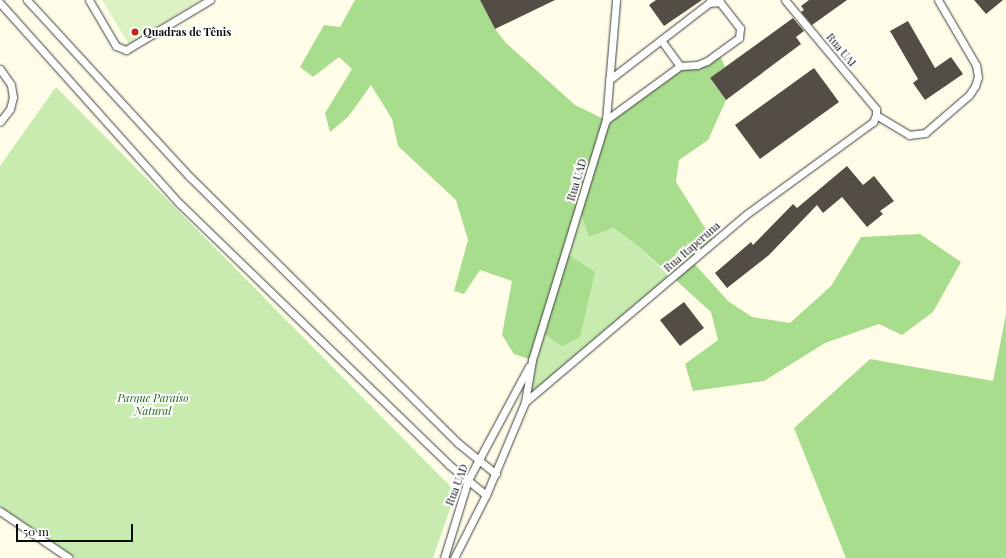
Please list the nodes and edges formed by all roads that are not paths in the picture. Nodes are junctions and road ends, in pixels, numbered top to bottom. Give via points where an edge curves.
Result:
1 (27, 0) edge
2 (89, 0) edge
3 (210, 0) edge
4 (616, 0) edge
5 (785, 0) edge
6 (938, 0) edge
7 (0, 3) edge
8 (662, 40) junction
9 (680, 66) junction
10 (0, 69) edge
11 (609, 80) junction
12 (876, 115) junction
13 (606, 120) junction
14 (0, 122) edge
15 (532, 360) junction
16 (525, 402) junction
17 (479, 460) junction
18 (496, 474) junction
19 (468, 480) junction
20 (486, 496) junction
21 (0, 511) edge
22 (69, 558) edge
23 (444, 558) edge
24 (454, 558) edge

1 - 17 lane via 190,177 458,443
2 - 3 lane via 116,46 126,50
4 - 11 lane, Rua UAD
5 - 12 lane, Rua UAI via 876,109
6 - 12 lane via 976,65 978,78 975,86 969,95 925,133 909,135
7 - 19 lane via 180,204 264,288
8 - 9 lane
8 - 9 lane via 709,3 714,2 720,2 740,28 739,38 707,61 697,65
8 - 11 lane
9 - 13 lane
10 - 14 lane via 11,85 13,98 10,109
11 - 13 lane, Rua UAD
12 - 16 lane, Rua Itaperuna via 872,122 744,216
13 - 15 lane, Rua UAD
15 - 16 lane, Rua UAD
15 - 17 lane, Rua UAD
16 - 18 lane, Rua UAD
17 - 18 lane
17 - 19 lane, Rua UAD
18 - 20 lane, Rua UAD
19 - 20 lane
19 - 23 lane, Rua UAD
20 - 24 lane, Rua UAD
21 - 22 lane

